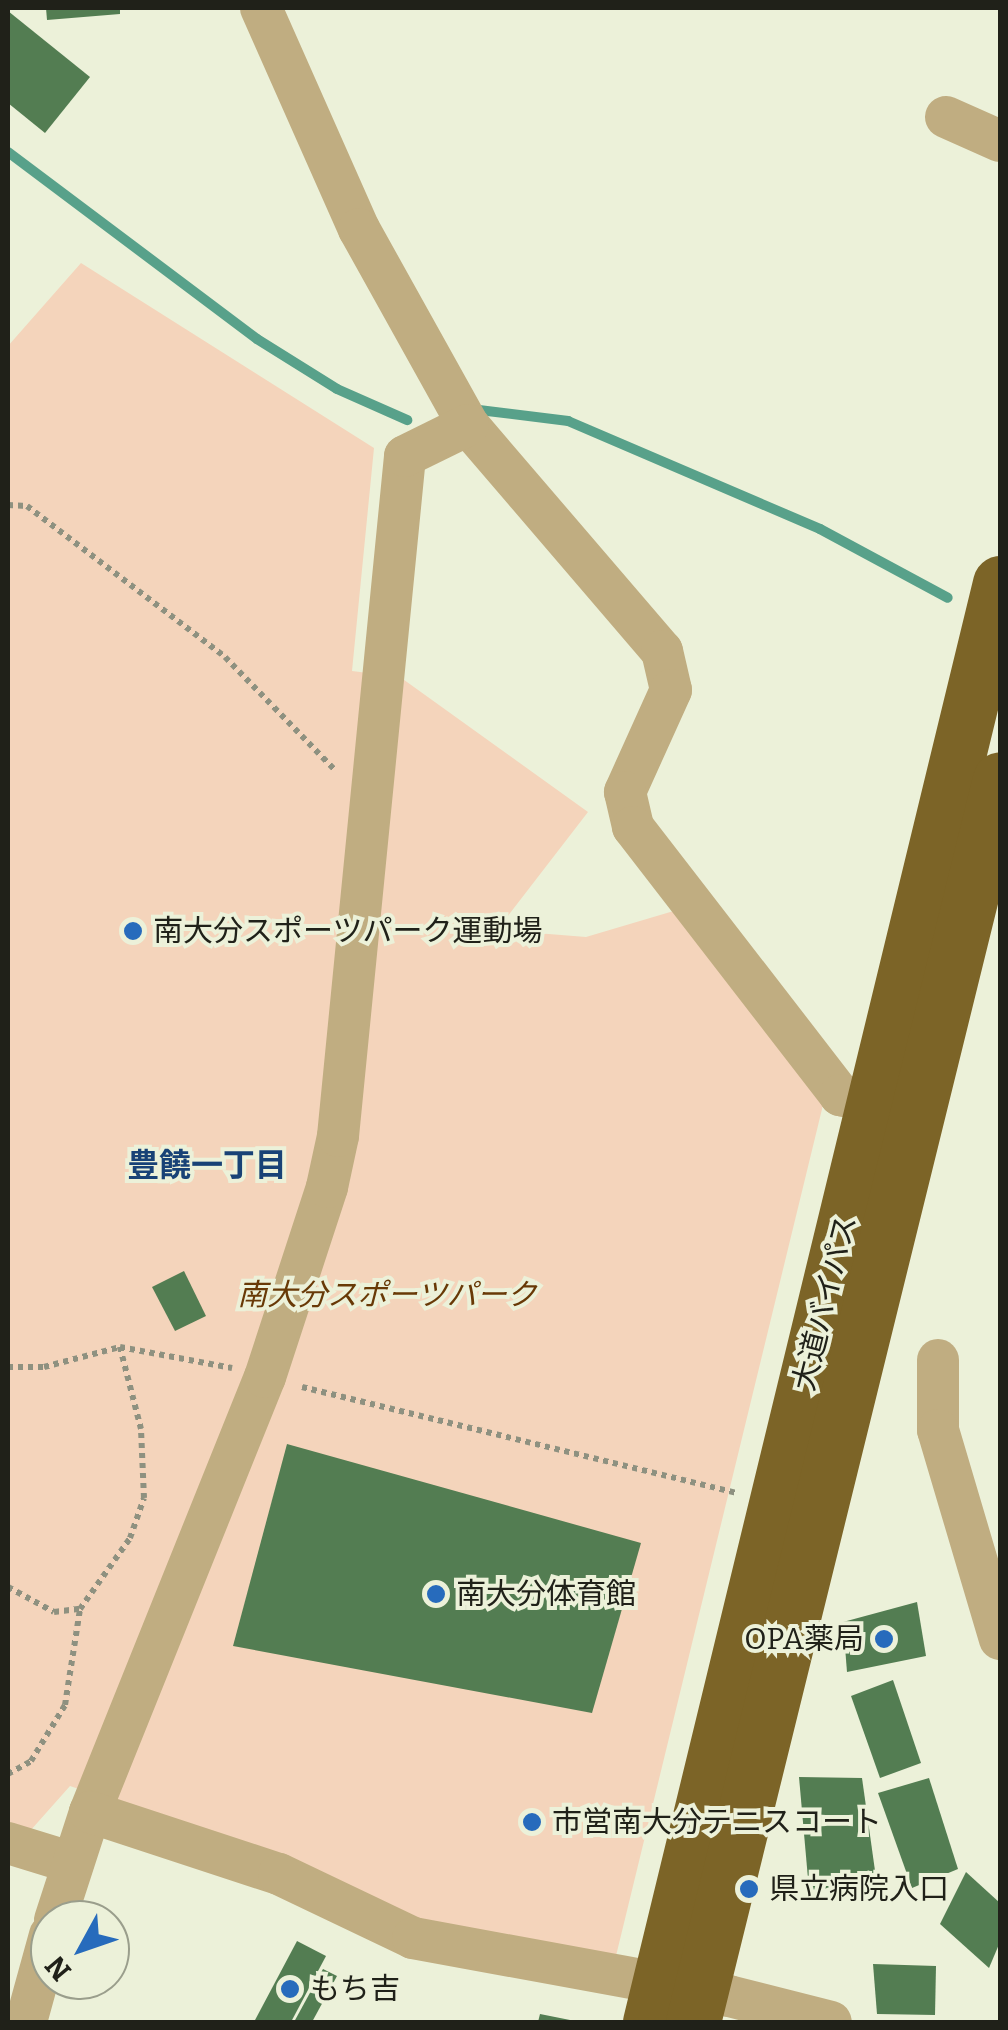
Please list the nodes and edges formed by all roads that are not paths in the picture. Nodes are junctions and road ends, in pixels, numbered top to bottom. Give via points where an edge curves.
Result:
1 (261, 8) edge
2 (946, 117) dead end
3 (1000, 141) edge
4 (468, 424) junction
5 (1000, 583) edge
6 (1000, 779) edge
7 (874, 1103) junction
8 (938, 1360) dead end
9 (1000, 1639) edge
10 (90, 1812) junction
11 (8, 1843) edge
12 (72, 1863) junction
13 (61, 1900) edge
14 (676, 2005) edge
15 (831, 2022) edge

1 - 4 street via 359,229
2 - 3 street
4 - 7 street via 662,650 670,690 625,792 633,827 840,1095
4 - 10 street via 405,456 338,1136
5 - 7 highway, 大道バイパス
6 - 14 highway, 大道バイパス
7 - 14 highway, 大道バイパス
8 - 9 street via 938,1430
10 - 12 street
10 - 14 street via 268,1870 413,1938
11 - 12 street
12 - 13 street
14 - 15 street

